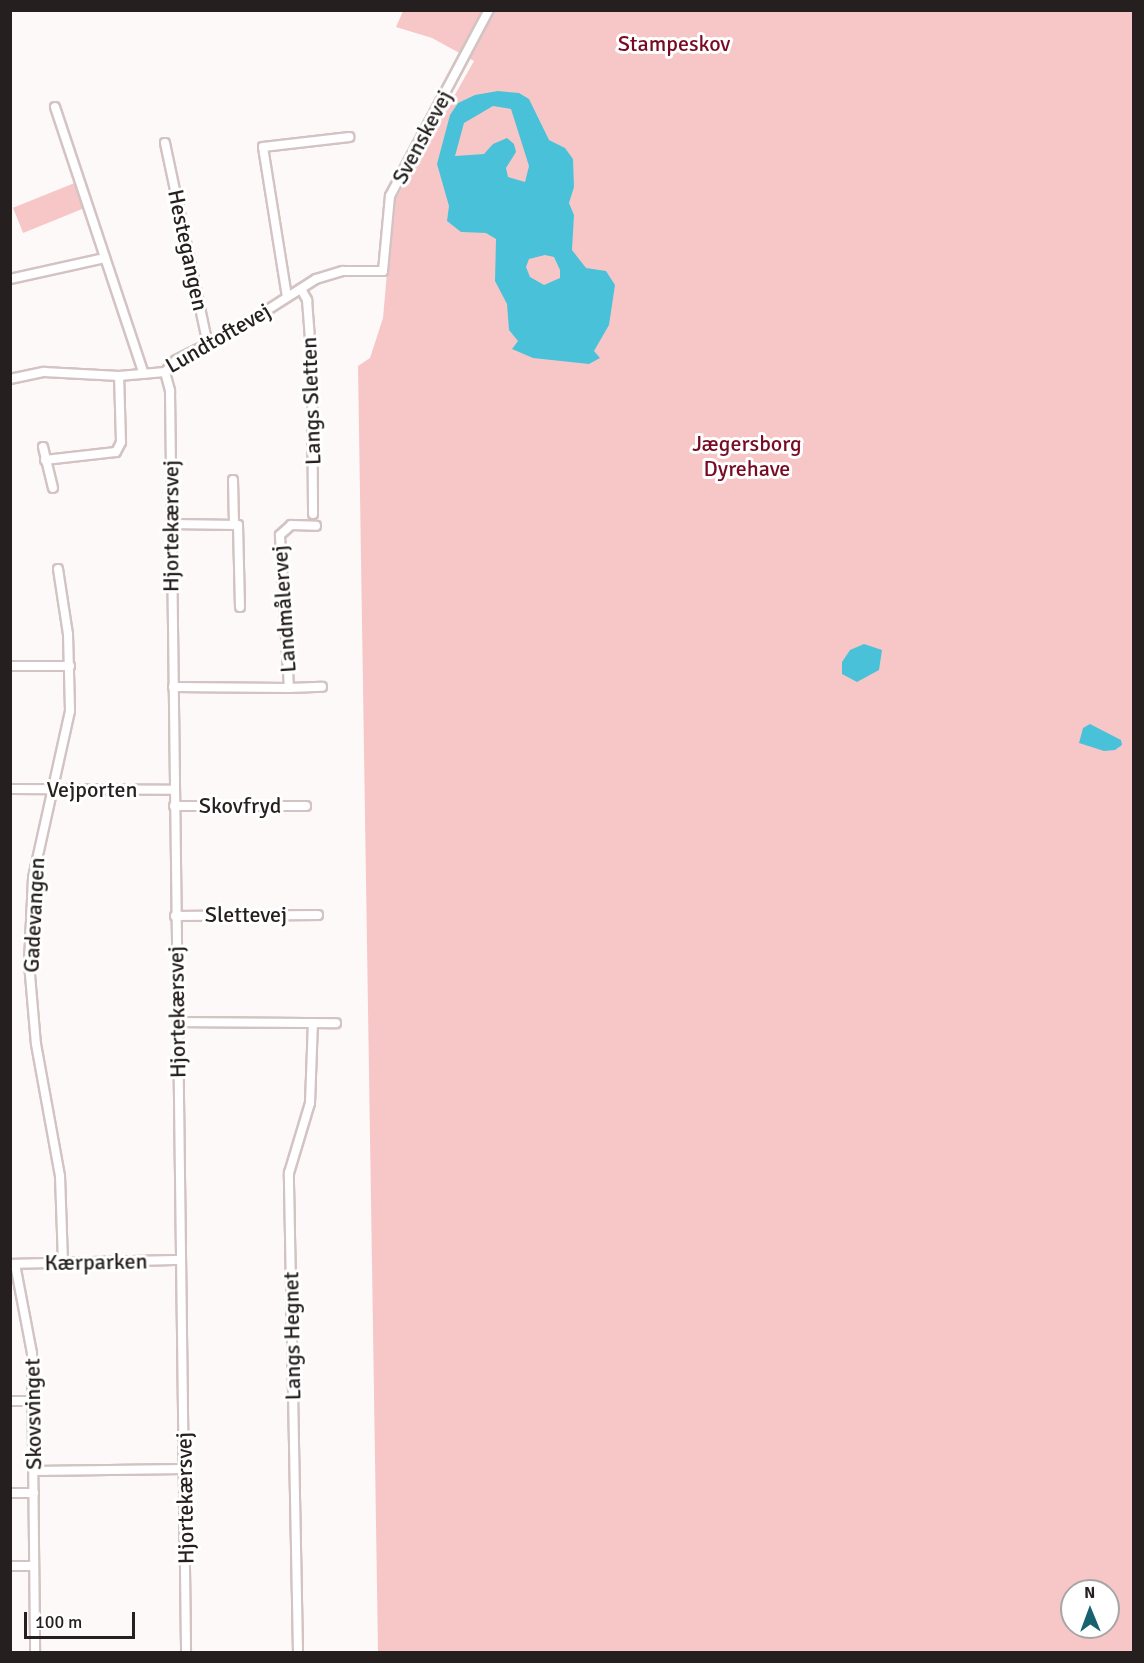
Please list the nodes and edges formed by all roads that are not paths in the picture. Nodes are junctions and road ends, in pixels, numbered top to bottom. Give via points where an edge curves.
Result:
1 (489, 10) edge
2 (55, 107) dead end
3 (349, 137) dead end
4 (165, 143) dead end
5 (168, 154) junction
6 (159, 156) dead end
7 (105, 258) junction
8 (383, 271) joint
9 (10, 279) edge
10 (301, 289) junction
11 (287, 297) junction
12 (208, 345) junction
13 (165, 372) junction
14 (144, 374) junction
15 (119, 376) junction
16 (10, 379) edge
17 (44, 447) dead end
18 (45, 460) junction
19 (233, 480) dead end
20 (53, 488) dead end
21 (313, 514) dead end
22 (171, 524) junction
23 (234, 524) junction
24 (316, 526) dead end
25 (58, 569) dead end
26 (240, 607) dead end
27 (10, 666) edge
28 (70, 666) junction
29 (173, 687) junction
30 (322, 687) dead end
31 (289, 688) junction
32 (10, 789) edge
33 (52, 790) junction
34 (174, 790) junction
35 (174, 806) junction
36 (306, 806) dead end
37 (318, 915) dead end
38 (175, 916) junction
39 (177, 1022) junction
40 (313, 1023) junction
41 (336, 1023) dead end
42 (181, 1260) junction
43 (63, 1263) junction
44 (13, 1264) edge
45 (10, 1401) edge
46 (33, 1401) junction
47 (184, 1469) junction
48 (34, 1472) junction
49 (10, 1493) edge
50 (34, 1493) junction
51 (10, 1566) edge
52 (34, 1566) junction
53 (35, 1653) edge
54 (186, 1653) edge
55 (298, 1653) edge

1 - 8 street, Svenskevej via 390,196
2 - 7 street
3 - 11 street via 263,147
4 - 5 street, Hestegangen
5 - 6 street
5 - 12 street, Hestegangen
7 - 9 street
7 - 14 street
8 - 10 street, Lundtoftevej via 330,274
10 - 11 street, Lundtoftevej
10 - 21 street, Langs Sletten via 307,300 312,365
11 - 12 street, Lundtoftevej
12 - 13 street, Lundtoftevej via 176,360
13 - 14 street, Lundtoftevej
13 - 22 street, Hjortekærsvej via 170,391
14 - 15 street, Lundtoftevej
15 - 16 street, Lundtoftevej via 62,372
15 - 18 street via 121,442 116,452
17 - 18 street
18 - 20 street
19 - 23 street
22 - 23 street
22 - 29 street, Hjortekærsvej
23 - 26 street via 238,525
24 - 31 street, Landmålervej via 291,525 280,535
25 - 28 street, Gadevangen
27 - 28 street
28 - 33 street, Gadevangen via 68,728
29 - 31 street, Landmålervej
29 - 34 street, Hjortekærsvej
30 - 31 street, Landmålervej
32 - 33 street, Vejporten
33 - 34 street, Vejporten
33 - 43 street, Gadevangen via 33,878 29,963 36,1044 60,1176
34 - 35 street, Hjortekærsvej
35 - 36 street, Skovfryd
35 - 38 street, Hjortekærsvej
37 - 38 street, Slettevej
38 - 39 street, Hjortekærsvej
39 - 40 street
39 - 42 street, Hjortekærsvej
40 - 41 street
40 - 55 street, Langs Hegnet via 310,1103 289,1173
42 - 43 street, Kærparken
42 - 47 street, Hjortekærsvej
43 - 44 street, Kærparken
44 - 46 street, Skovsvinget via 31,1344
45 - 46 street
46 - 48 street, Skovsvinget
47 - 48 street
47 - 54 street, Hjortekærsvej
48 - 50 street, Skovsvinget
49 - 50 street, Skovsvinget
50 - 52 street, Skovsvinget
51 - 52 street
52 - 53 street, Skovsvinget

